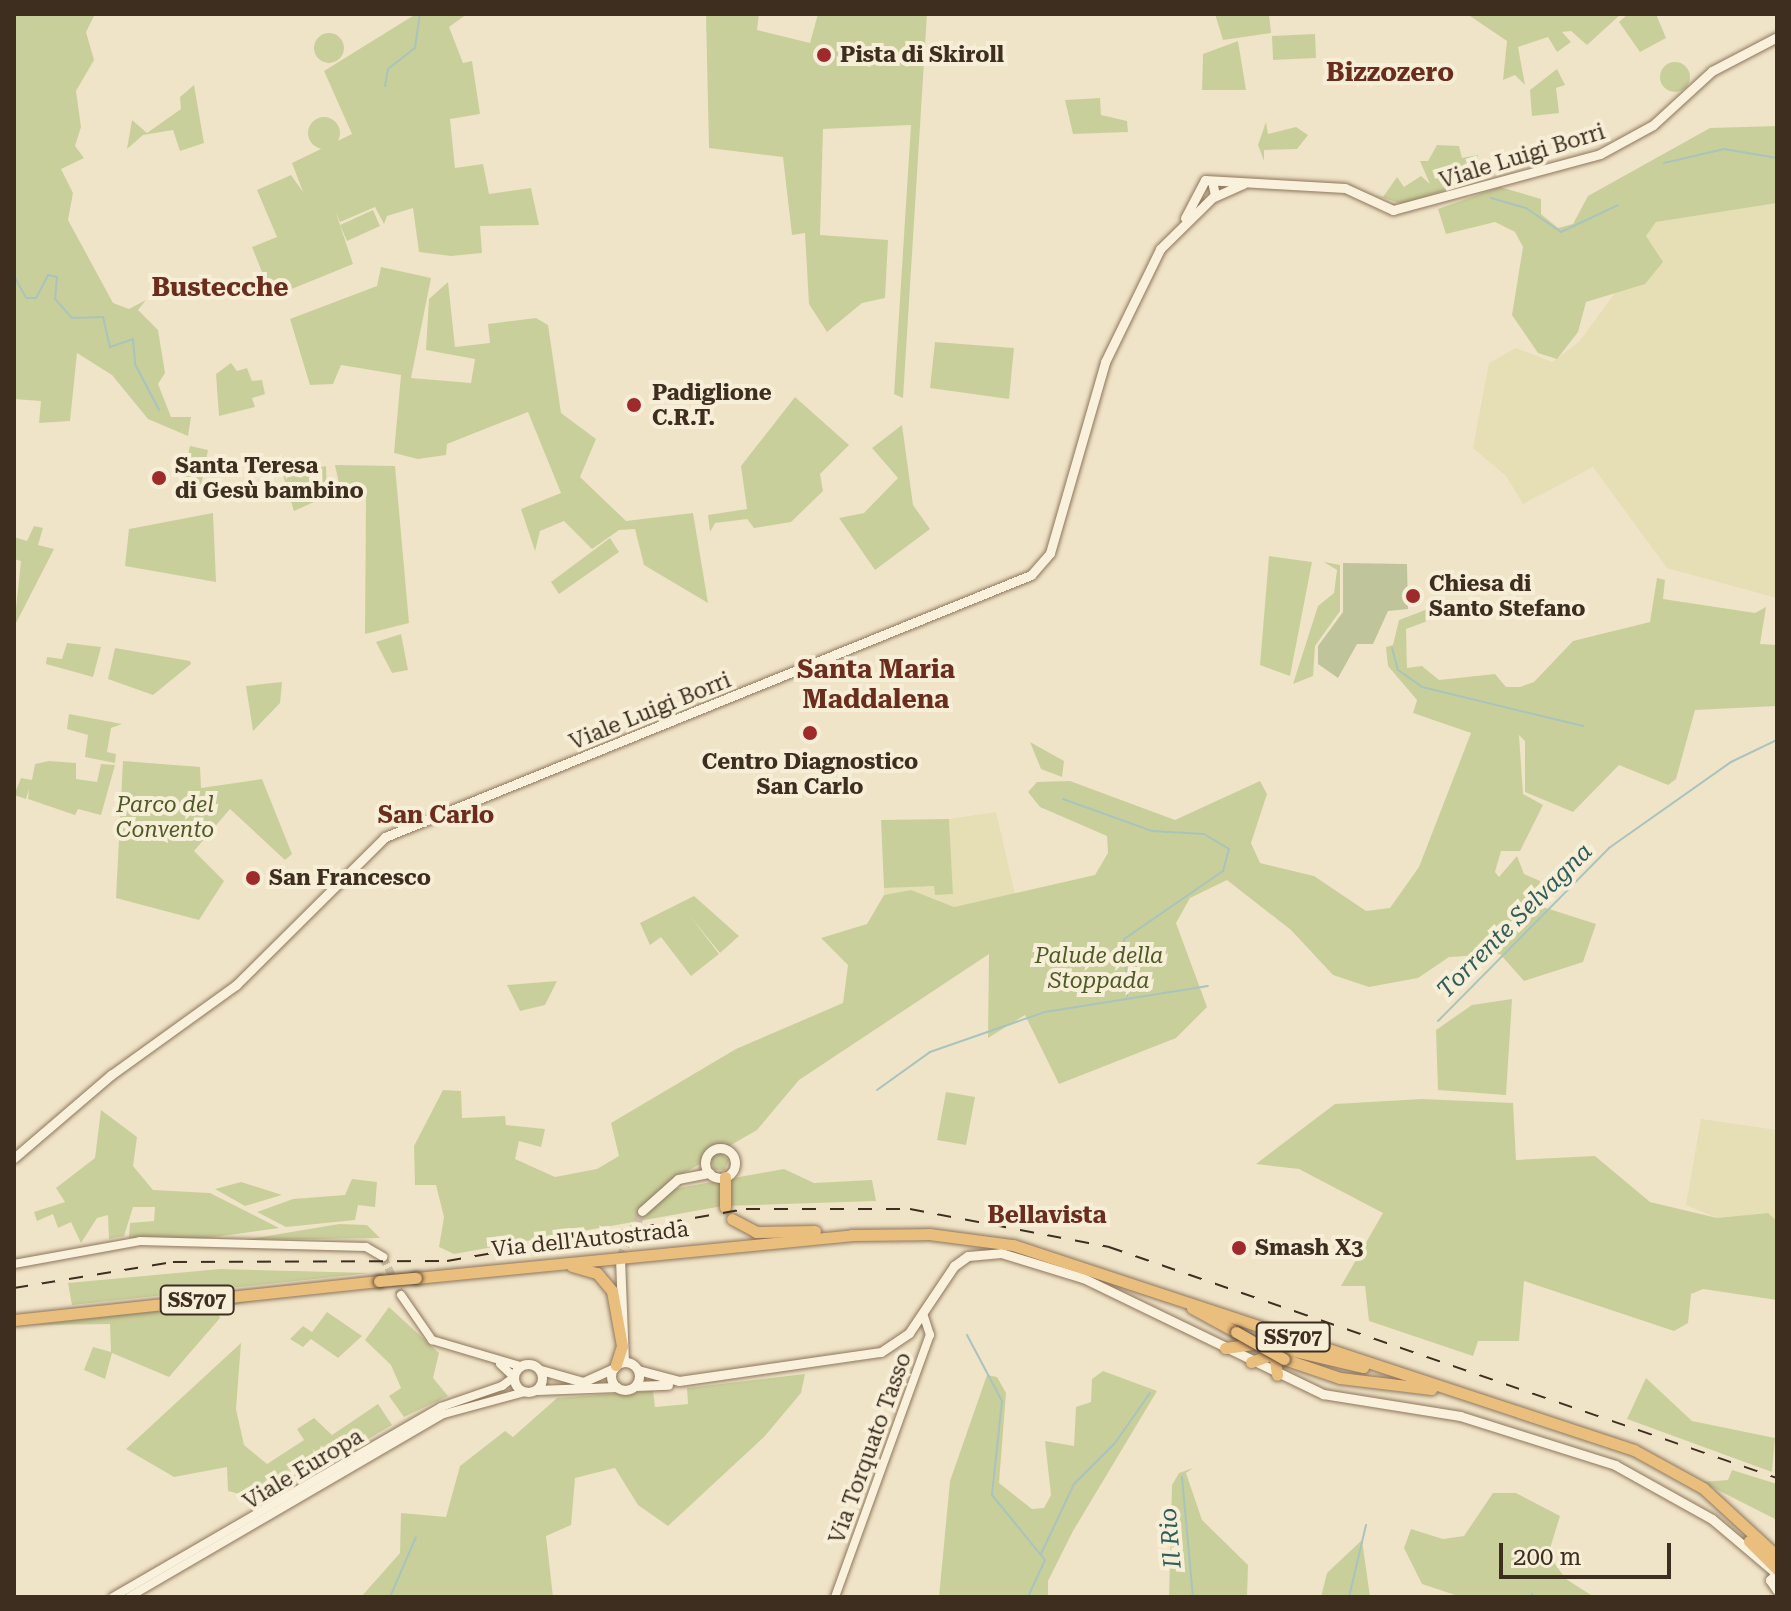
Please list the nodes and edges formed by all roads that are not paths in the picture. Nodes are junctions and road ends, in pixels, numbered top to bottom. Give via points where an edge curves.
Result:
1 (1777, 37) edge
2 (1212, 181) junction
3 (1250, 182) junction
4 (1198, 193) junction
5 (1213, 198) junction
6 (1177, 229) junction
7 (14, 1158) edge
8 (705, 1158) junction
9 (709, 1173) junction
10 (686, 1176) junction
11 (725, 1177) junction
12 (725, 1207) dead end
13 (642, 1211) tunnel mouth
14 (732, 1219) dead end
15 (851, 1235) junction
16 (383, 1257) dead end
17 (620, 1258) tunnel mouth
18 (14, 1264) edge
19 (504, 1268) junction
20 (1163, 1294) junction
21 (401, 1295) tunnel mouth
22 (923, 1314) junction
23 (14, 1320) edge
24 (628, 1342) junction
25 (1260, 1343) junction
26 (1225, 1348) junction
27 (1296, 1353) junction
28 (1279, 1356) junction
29 (1251, 1362) junction
30 (500, 1364) junction
31 (618, 1365) junction
32 (520, 1366) junction
33 (637, 1368) junction
34 (540, 1370) junction
35 (734, 1375) junction
36 (1277, 1375) junction
37 (514, 1377) junction
38 (1426, 1385) junction
39 (635, 1386) junction
40 (617, 1387) junction
41 (537, 1390) junction
42 (525, 1392) junction
43 (1753, 1538) junction
44 (1777, 1556) edge
45 (1773, 1573) edge
46 (1777, 1590) edge
47 (127, 1594) edge
48 (113, 1597) edge
49 (835, 1597) edge

1 - 3 main road, Viale Luigi Borri via 1712,71 1653,125 1600,154 1425,205 1393,210 1345,188
2 - 3 main road, Viale Luigi Borri
2 - 4 main road, Viale Luigi Borri via 1202,181
2 - 5 main road
3 - 5 main road, Viale Luigi Borri
4 - 5 main road
4 - 6 main road, Viale Luigi Borri
5 - 6 main road, Viale Luigi Borri
6 - 7 main road, Viale Luigi Borri via 1155,258 1101,372 1050,553 1031,575 385,837 236,985 120,1068
8 - 9 main road
8 - 10 main road
8 - 11 main road via 719,1147 732,1153 735,1167
9 - 10 main road
9 - 11 main road
10 - 13 main road
11 - 12 highway
14 - 15 highway via 763,1233
15 - 19 highway, Via dell'Autostrada / SS707
15 - 20 highway, Via dell'Autostrada / SS707 via 956,1236 1038,1252
16 - 18 street via 366,1247 140,1241
17 - 24 main road
19 - 23 highway, Via dell'Autostrada / SS707, bridge
19 - 31 highway via 580,1267 601,1276 621,1338
20 - 28 highway, SS707, bridge
20 - 38 highway, SS707
21 - 30 street via 432,1340
22 - 26 main road via 954,1266 968,1256 1001,1253 1083,1278
22 - 35 main road via 881,1352
22 - 49 street, Via Torquato Tasso via 930,1335
24 - 31 main road
24 - 33 main road
25 - 26 highway
25 - 27 highway
25 - 29 highway
26 - 29 main road
27 - 28 highway
27 - 38 highway via 1342,1363 1374,1380
28 - 29 highway
28 - 36 highway
28 - 38 highway, SS707 via 1340,1378
29 - 36 main road
30 - 32 street
30 - 37 street
31 - 33 main road
31 - 34 main road via 583,1382
31 - 40 main road
32 - 34 main road
32 - 37 main road
33 - 35 main road via 672,1381
33 - 39 main road
34 - 41 main road
35 - 39 main road
36 - 45 main road via 1323,1394 1460,1416 1615,1465 1712,1519
37 - 42 main road
37 - 47 street, Viale Europa via 441,1407
38 - 43 highway, SS707 via 1656,1460
39 - 40 main road
40 - 41 main road
41 - 42 main road
42 - 47 street, Viale Europa via 444,1414
43 - 44 highway, SS707
43 - 45 highway, SS707
45 - 46 main road
47 - 48 street, Viale Europa

